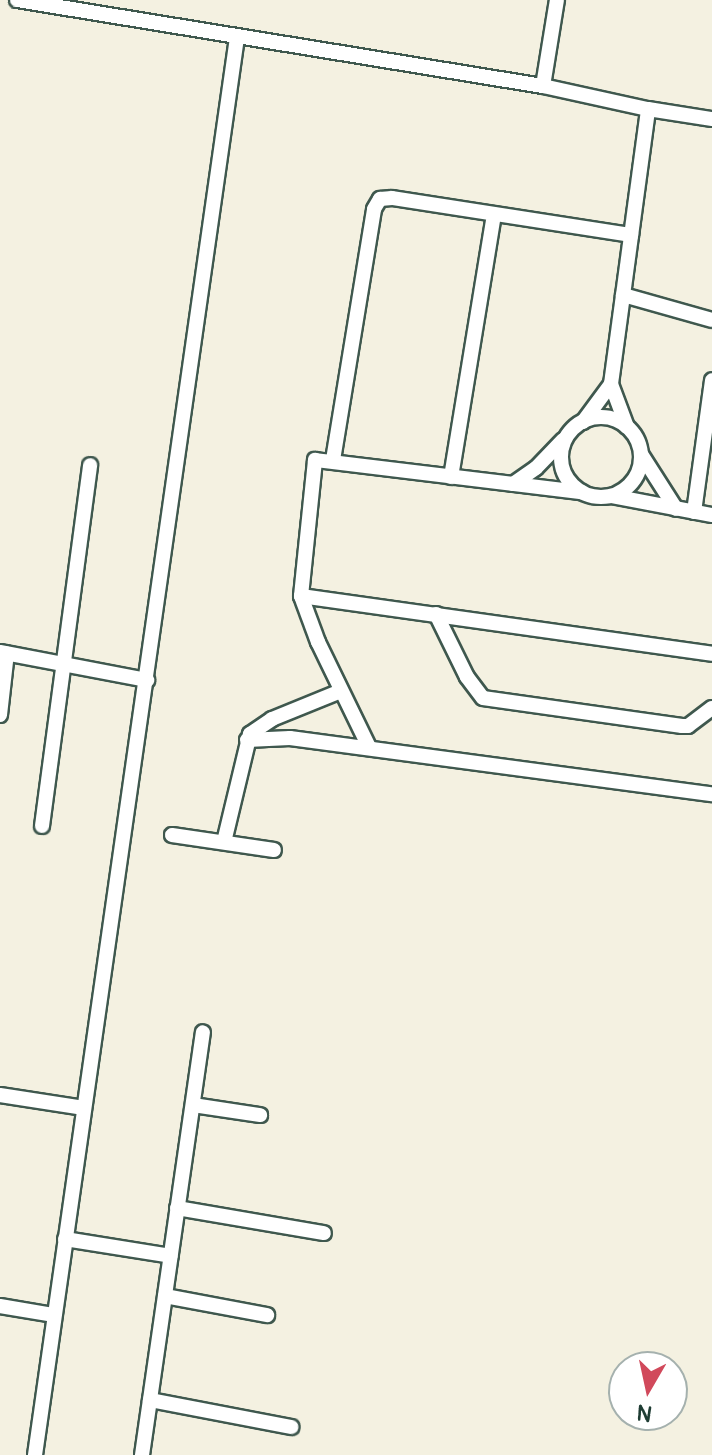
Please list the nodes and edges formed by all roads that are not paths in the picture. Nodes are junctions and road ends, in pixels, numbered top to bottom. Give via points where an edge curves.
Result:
1 (17, 0) edge
2 (557, 0) edge
3 (237, 38) junction
4 (543, 86) junction
5 (648, 109) junction
6 (712, 119) edge
7 (494, 214) junction
8 (631, 235) junction
9 (623, 295) junction
10 (712, 320) edge
11 (712, 380) edge
12 (611, 384) junction
13 (582, 422) junction
14 (627, 427) junction
15 (567, 436) junction
16 (641, 454) junction
17 (333, 460) junction
18 (90, 465) dead end
19 (451, 477) junction
20 (513, 484) junction
21 (581, 492) junction
22 (612, 496) junction
23 (676, 509) junction
24 (694, 512) junction
25 (712, 515) edge
26 (301, 596) junction
27 (436, 614) junction
28 (3, 653) edge
29 (712, 654) edge
30 (65, 664) junction
31 (147, 680) junction
32 (341, 691) junction
33 (712, 708) edge
34 (0, 715) edge
35 (247, 740) junction
36 (369, 747) junction
37 (712, 794) edge
38 (42, 826) dead end
39 (172, 835) dead end
40 (224, 842) junction
41 (274, 850) dead end
42 (203, 1032) dead end
43 (0, 1095) edge
44 (193, 1105) junction
45 (84, 1108) junction
46 (260, 1115) dead end
47 (177, 1208) junction
48 (324, 1233) dead end
49 (65, 1239) junction
50 (171, 1256) junction
51 (165, 1296) junction
52 (0, 1306) edge
53 (54, 1315) junction
54 (267, 1315) dead end
55 (150, 1400) junction
56 (291, 1427) dead end
57 (35, 1455) edge
58 (142, 1455) edge

1 - 3 street
2 - 4 street
3 - 4 street
3 - 31 street
4 - 5 street
5 - 6 street
5 - 8 street
7 - 8 street
7 - 17 street via 380,199 374,209
7 - 19 street
8 - 9 street
9 - 10 street
9 - 12 street
11 - 24 street
12 - 13 street
12 - 14 street
13 - 14 street via 605,418
13 - 15 street
14 - 16 street
15 - 20 street
15 - 21 street via 562,467
16 - 22 street via 634,480
16 - 23 street
17 - 19 street
17 - 26 street via 313,464
18 - 30 street
19 - 20 street
20 - 21 street
21 - 22 street
22 - 23 street
23 - 24 street
24 - 25 street
26 - 27 street
26 - 32 street
27 - 29 street
27 - 33 street via 483,698 682,726
28 - 30 street
28 - 34 street
30 - 31 street
30 - 38 street
31 - 45 street
32 - 35 street via 262,723
32 - 36 street
35 - 36 street via 290,738
35 - 40 street
36 - 37 street
39 - 40 street
40 - 41 street
42 - 44 street
43 - 45 street
44 - 46 street
44 - 47 street
45 - 49 street
47 - 48 street
47 - 50 street
49 - 50 street
49 - 53 street
50 - 51 street
51 - 54 street
51 - 55 street
52 - 53 street
53 - 57 street
55 - 56 street
55 - 58 street

